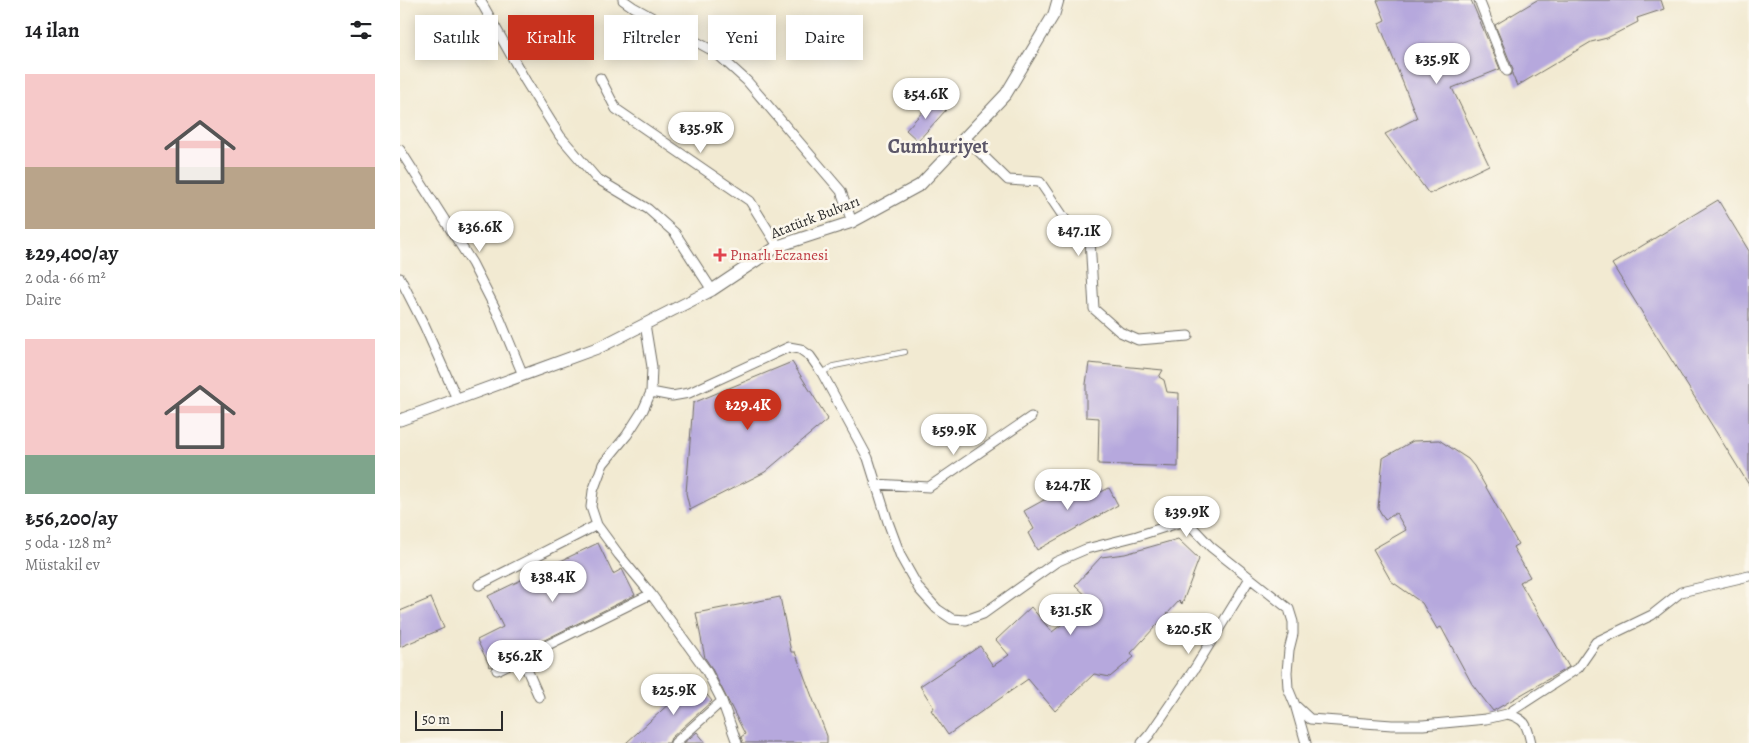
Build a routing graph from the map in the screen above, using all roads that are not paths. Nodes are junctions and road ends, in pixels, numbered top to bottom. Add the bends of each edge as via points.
1 (480, 0) edge
2 (624, 0) edge
3 (1058, 0) edge
4 (1479, 0) edge
5 (1507, 71) dead end
6 (600, 78) dead end
7 (965, 138) junction
8 (400, 150) edge
9 (852, 222) junction
10 (778, 246) junction
11 (400, 278) edge
12 (712, 290) junction
13 (645, 324) junction
14 (1188, 336) dead end
15 (905, 352) dead end
16 (822, 372) junction
17 (523, 375) junction
18 (651, 392) junction
19 (457, 399) junction
20 (1031, 418) dead end
21 (400, 420) edge
22 (875, 484) junction
23 (597, 525) junction
24 (1749, 576) edge
25 (1250, 578) junction
26 (479, 584) dead end
27 (652, 594) junction
28 (522, 658) junction
29 (497, 670) dead end
30 (540, 697) dead end
31 (722, 701) junction
32 (1295, 705) junction
33 (1507, 714) junction
34 (675, 743) edge
35 (737, 743) edge
36 (1142, 743) edge
37 (1306, 743) edge
38 (1531, 743) edge

1 - 12 street via 560,136 596,178 648,209 675,233
2 - 9 street via 716,52 747,80 841,191
3 - 7 street, Atatürk Bulvarı via 1054,14 1006,94
4 - 5 street
6 - 10 street via 616,109 750,201
7 - 9 street, Atatürk Bulvarı via 920,185
7 - 14 street via 1008,180 1040,182 1068,225 1090,239 1094,309 1120,332 1138,340
8 - 17 street via 472,263
9 - 10 street, Atatürk Bulvarı
10 - 12 street, Atatürk Bulvarı
11 - 19 street
12 - 13 street, Atatürk Bulvarı
13 - 17 street, Atatürk Bulvarı via 600,347
13 - 18 street via 652,367
15 - 16 lane via 834,366
16 - 18 street via 800,348 789,347 689,392 672,396
16 - 22 street via 868,458
17 - 19 street, Atatürk Bulvarı
18 - 23 street via 643,410 604,464 593,491 591,507
19 - 21 street, Atatürk Bulvarı
20 - 22 street via 929,487
22 - 25 street via 902,556 919,589 936,608 952,618 966,620 983,614 1056,562 1086,549 1181,522 1194,528 1210,546
23 - 26 street
23 - 27 street
24 - 33 street via 1681,592 1652,615 1596,642 1578,668
25 - 32 street via 1289,609 1294,634 1286,672
25 - 36 street via 1195,668
27 - 28 street
27 - 31 street via 706,670
28 - 29 street
28 - 30 street
31 - 34 street
31 - 35 street
32 - 33 street via 1310,719 1392,725 1477,720
32 - 37 street
33 - 38 street via 1519,717 1525,723

